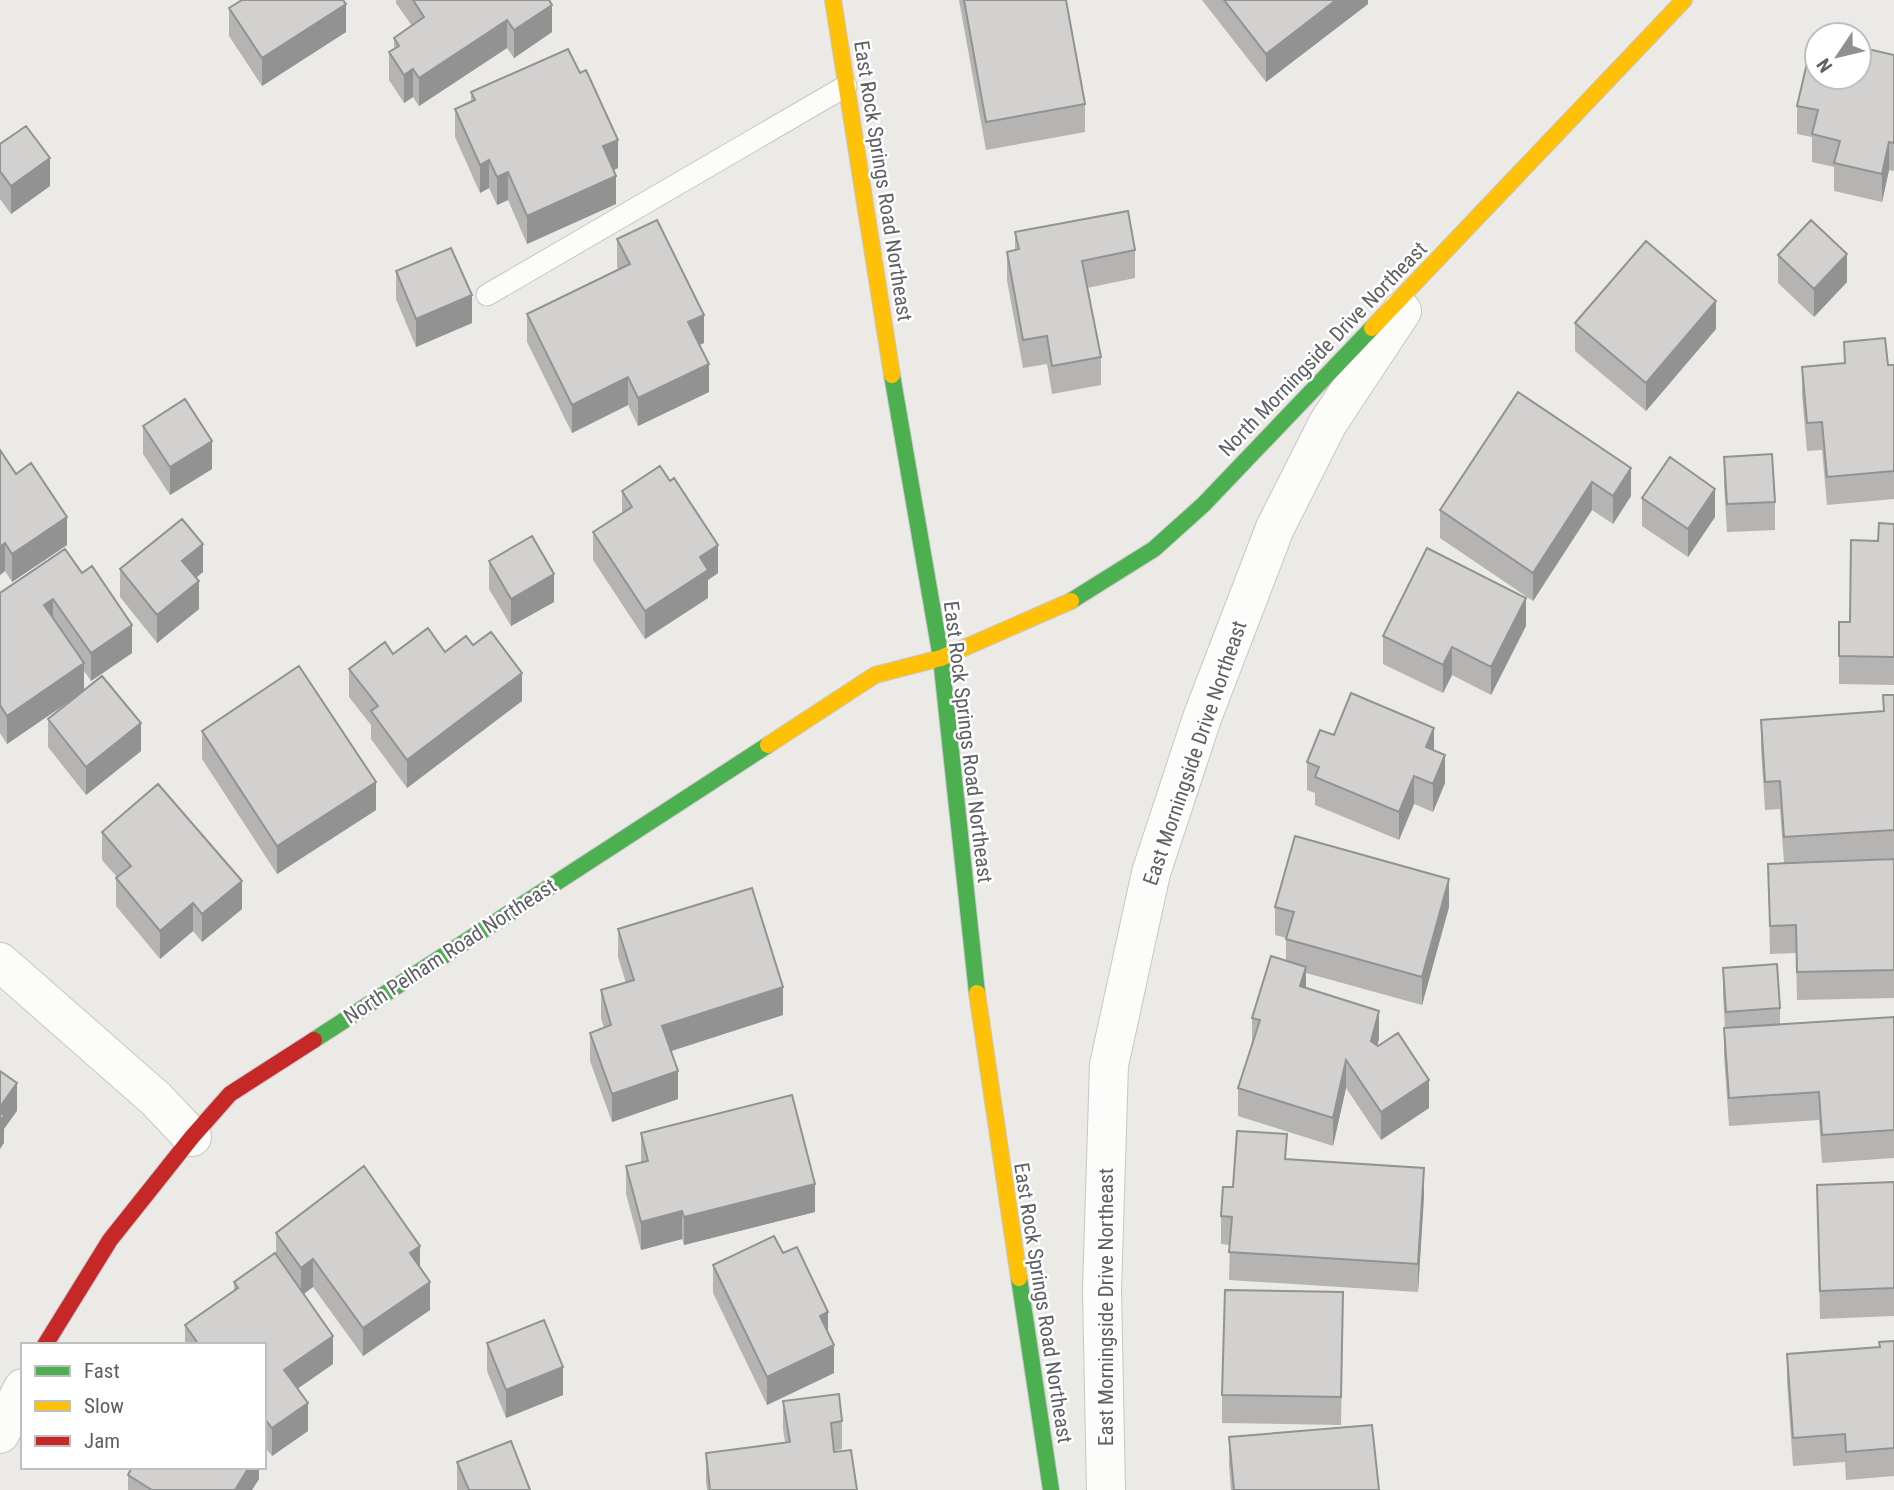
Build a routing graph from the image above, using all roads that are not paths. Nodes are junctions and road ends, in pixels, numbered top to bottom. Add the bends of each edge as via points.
1 (833, 0) edge
2 (1684, 0) edge
3 (846, 86) junction
4 (1429, 269) junction
5 (487, 295) dead end
6 (941, 658) junction
7 (0, 962) edge
8 (191, 1137) junction
9 (46, 1343) edge
10 (21, 1392) edge
11 (0, 1434) edge
12 (1051, 1490) edge
13 (1106, 1490) edge

1 - 3 street, East Rock Springs Road Northeast
2 - 4 street, North Morningside Drive Northeast
3 - 5 lane
3 - 6 street, East Rock Springs Road Northeast
4 - 6 street, North Morningside Drive Northeast via 1204,504 1154,549 1058,609
4 - 13 street, East Morningside Drive Northeast via 1328,423 1275,528 1202,718 1151,873 1109,1065 1101,1290
6 - 8 street, North Pelham Road Northeast via 875,675 230,1094
6 - 12 street, East Rock Springs Road Northeast via 988,1072
7 - 8 street via 156,1099
8 - 9 street, North Pelham Road Northeast via 110,1240
10 - 11 street

